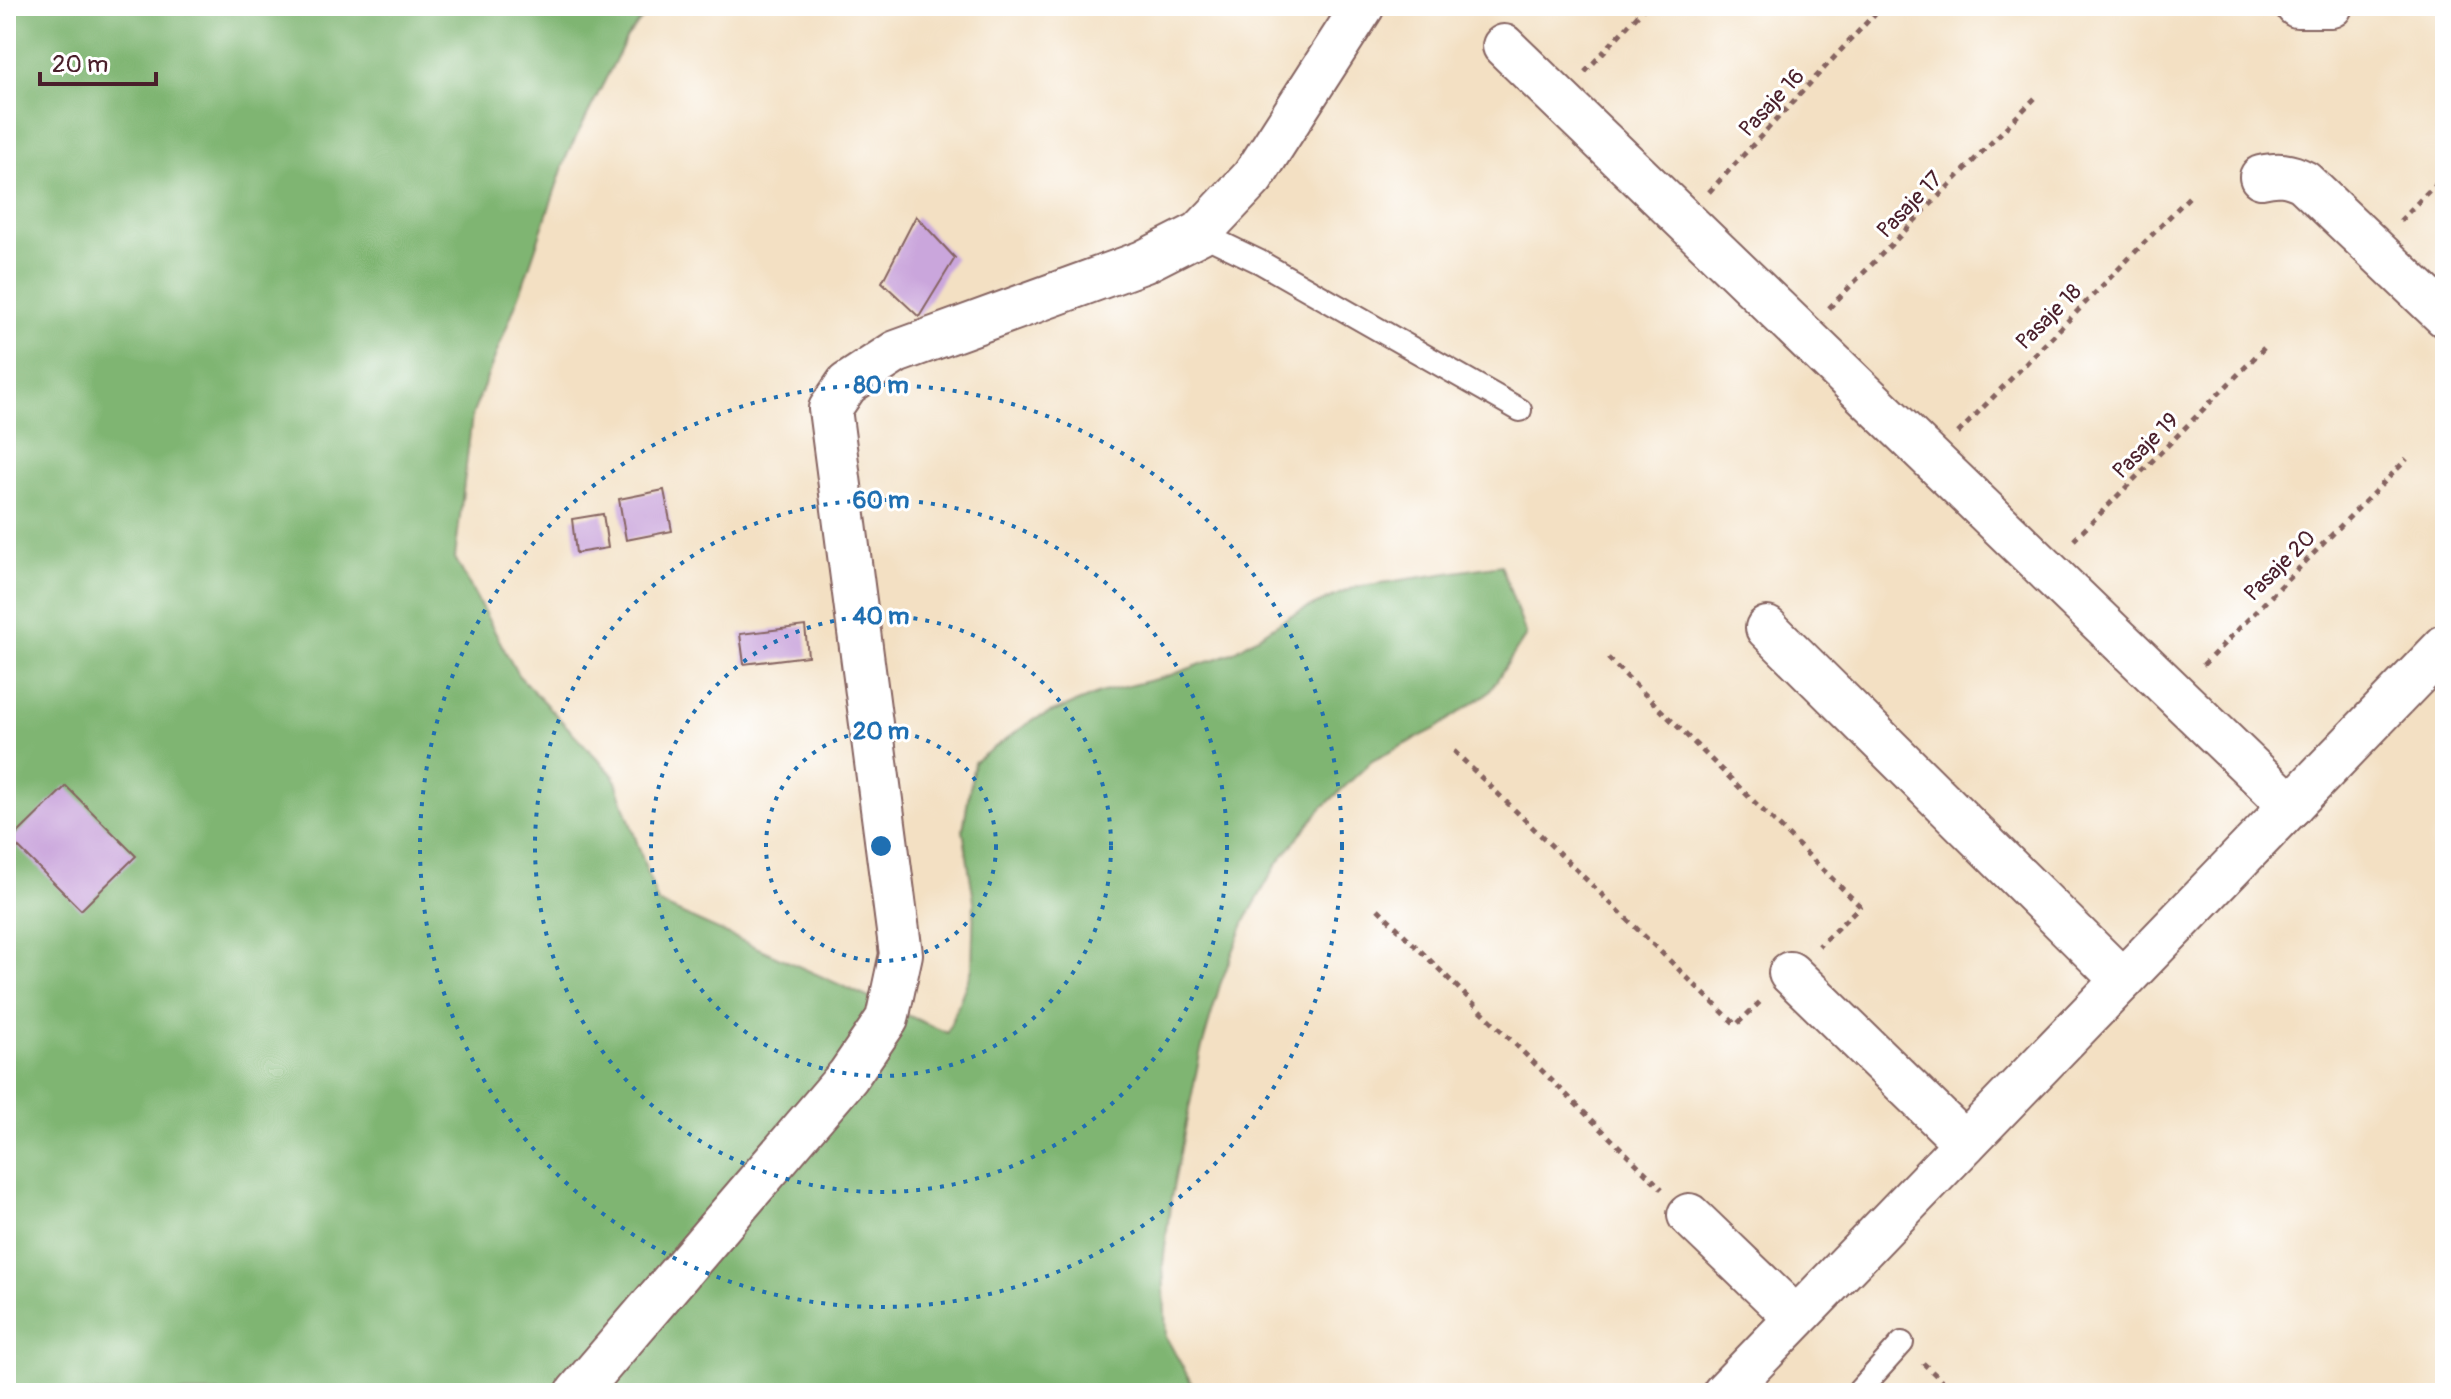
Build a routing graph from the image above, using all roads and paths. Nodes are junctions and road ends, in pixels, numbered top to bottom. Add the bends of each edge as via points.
1 (1363, 6) edge
2 (1646, 6) edge
3 (1882, 6) edge
4 (2297, 6) edge
5 (2331, 6) edge
6 (1504, 46) dead end
7 (2037, 96) dead end
8 (1560, 99) junction
9 (2445, 174) edge
10 (2261, 177) dead end
11 (2189, 197) dead end
12 (1684, 219) junction
13 (1200, 233) junction
14 (2375, 249) junction
15 (2445, 316) edge
16 (1803, 334) junction
17 (2268, 344) dead end
18 (1520, 410) dead end
19 (2407, 459) dead end
20 (1933, 460) junction
21 (2045, 569) junction
22 (1767, 628) dead end
23 (2445, 646) edge
24 (1608, 658) dead end
25 (2175, 694) junction
26 (1454, 751) dead end
27 (2291, 806) junction
28 (1378, 909) dead end
29 (1790, 973) junction
30 (2122, 980) junction
31 (1965, 1143) junction
32 (1689, 1215) joint
33 (1796, 1318) junction
34 (1902, 1343) joint
35 (577, 1393) edge
36 (1724, 1393) edge
37 (1857, 1393) edge
38 (1955, 1393) edge

1 - 13 street via 1253,177
2 - 8 path
3 - 12 path, Pasaje 16
4 - 5 street
6 - 8 street
7 - 16 path, Pasaje 17
8 - 12 street
9 - 14 path
10 - 14 street via 2277,173 2304,182
11 - 20 path, Pasaje 18
12 - 16 street
13 - 18 lane
13 - 35 street via 1143,262 896,352 847,384 830,409 901,954 887,1019 848,1076
14 - 15 street
16 - 20 street
17 - 21 path, Pasaje 19
19 - 25 path, Pasaje 20
20 - 21 street
21 - 25 street
22 - 30 street
23 - 27 street
24 - 29 path via 1860,906
25 - 27 street
26 - 29 path via 1736,1025
27 - 30 street
28 - 32 path
29 - 31 street
30 - 31 street
31 - 33 street
32 - 33 street
33 - 36 street
34 - 37 lane
34 - 38 path

